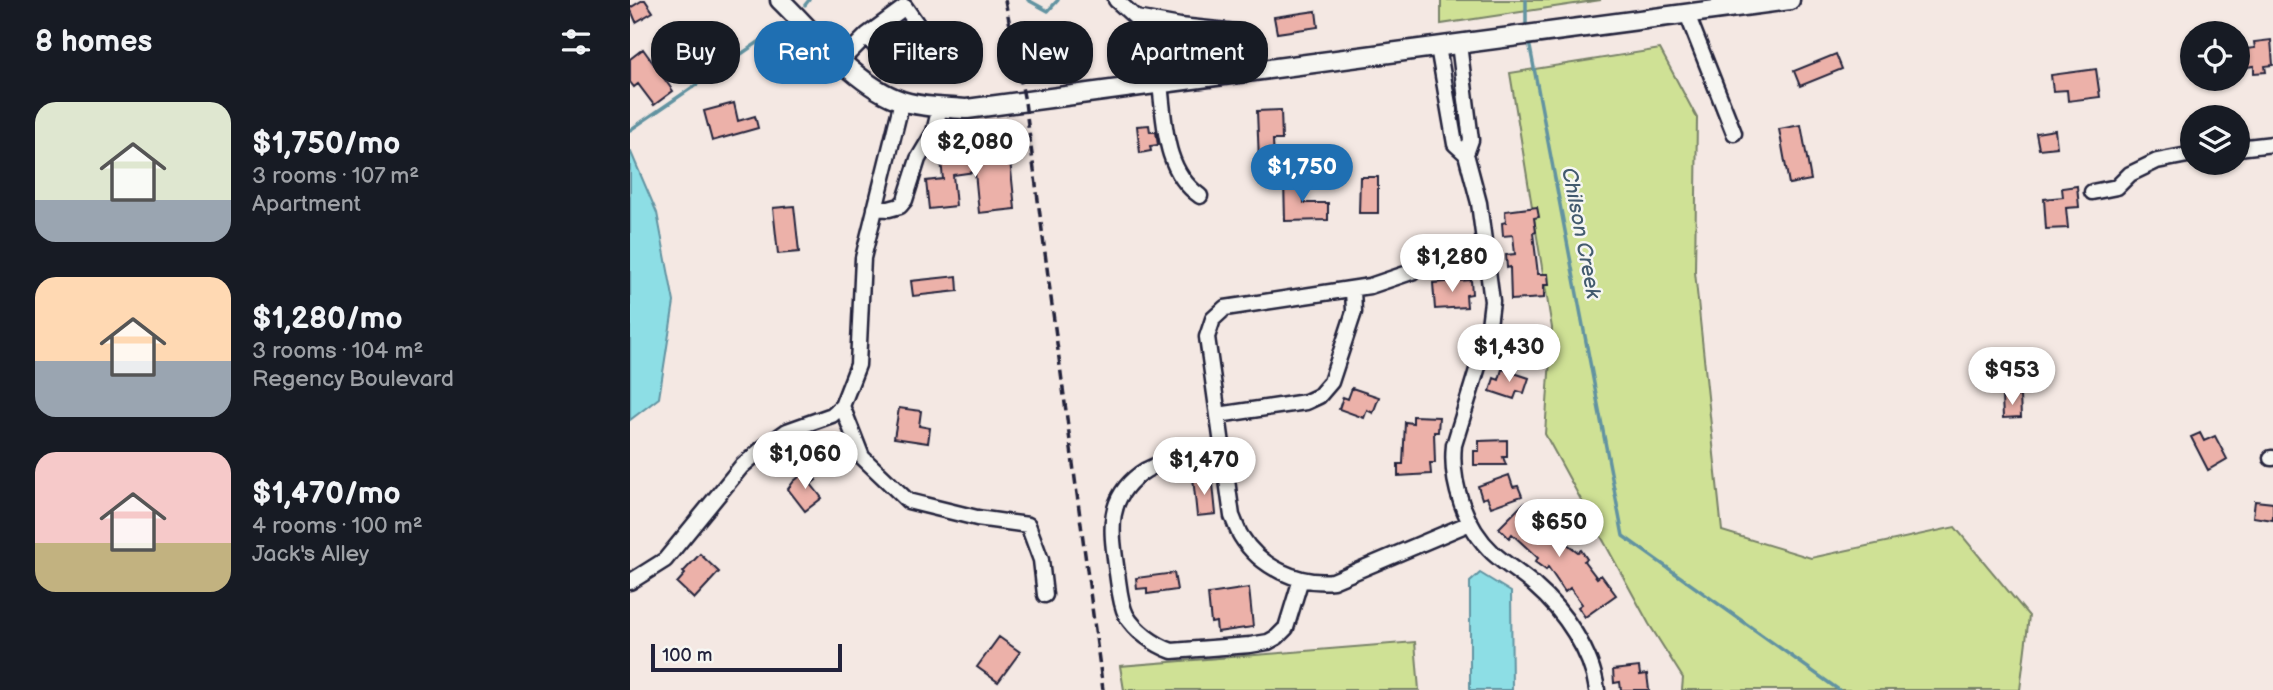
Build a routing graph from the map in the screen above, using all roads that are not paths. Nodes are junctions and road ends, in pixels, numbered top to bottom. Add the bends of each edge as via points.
1 (780, 0) edge
2 (1116, 0) edge
3 (1790, 0) edge
4 (1687, 14) junction
5 (801, 21) edge
6 (1158, 21) edge
7 (867, 35) dead end
8 (1459, 44) junction
9 (1438, 47) junction
10 (854, 48) edge
11 (1268, 70) edge
12 (854, 71) edge
13 (1160, 84) joint
14 (902, 101) junction
15 (940, 107) junction
16 (1734, 133) dead end
17 (2273, 144) edge
18 (2250, 147) edge
19 (1466, 154) junction
20 (2180, 157) edge
21 (2092, 192) dead end
22 (1200, 195) dead end
23 (875, 208) junction
24 (1485, 247) junction
25 (1353, 289) junction
26 (842, 406) junction
27 (1218, 415) junction
28 (1224, 456) junction
29 (1471, 523) junction
30 (1301, 579) junction
31 (630, 582) edge
32 (1045, 595) dead end
33 (1597, 690) edge

1 - 5 main road
2 - 6 street via 1136,18
3 - 4 main road
4 - 8 main road
4 - 16 street
7 - 10 street
8 - 9 main road
8 - 19 street via 1471,140
9 - 11 main road
9 - 19 street via 1455,144
12 - 14 main road
13 - 15 main road via 967,109
13 - 22 street via 1172,162
14 - 15 main road
14 - 23 street
15 - 23 street via 905,200 889,209
17 - 18 street
19 - 24 street
20 - 21 street via 2157,161 2116,187
23 - 26 street via 863,258 858,365
24 - 25 street
24 - 29 street via 1491,315 1452,460
25 - 27 street via 1354,312 1326,390 1306,402
25 - 27 street via 1225,308 1219,313 1207,337
26 - 31 street via 762,448 665,559
26 - 32 street via 862,457 908,501 1028,525 1041,560
27 - 28 street
28 - 30 street via 1232,516 1240,536 1271,566
28 - 30 street via 1163,463 1142,473 1119,496 1112,535 1124,612 1140,632 1172,651 1268,642 1286,628
29 - 30 street via 1332,581
29 - 33 street via 1493,553 1535,585 1566,620 1592,668

